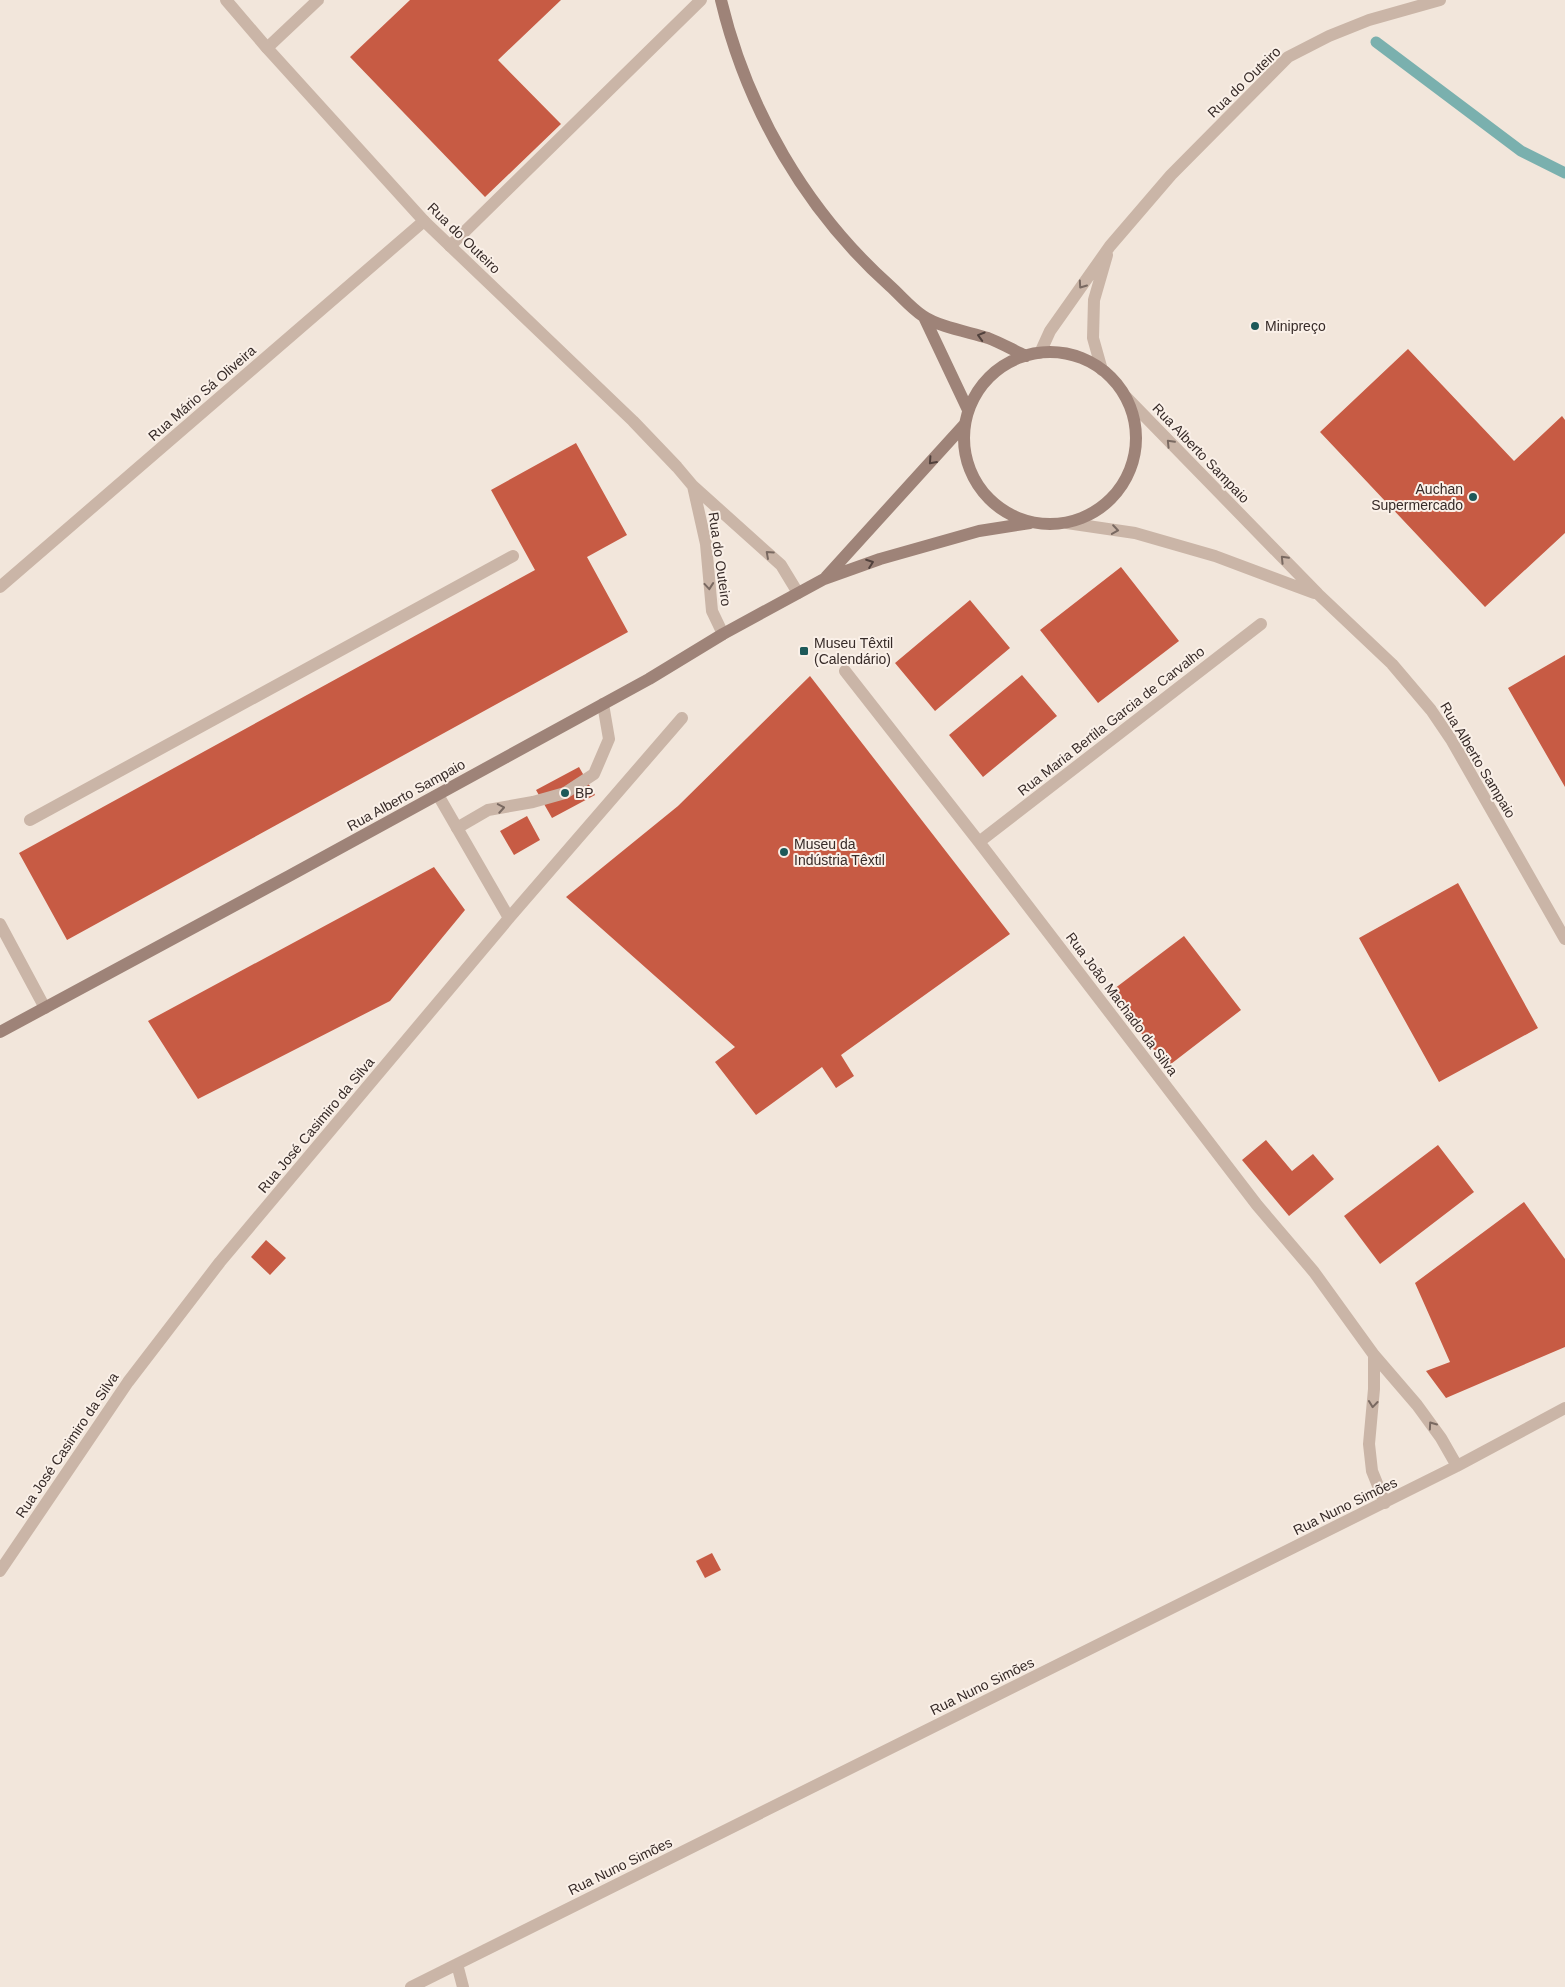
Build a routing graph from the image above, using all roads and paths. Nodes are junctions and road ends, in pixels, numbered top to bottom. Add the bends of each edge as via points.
1 (226, 0) edge
2 (318, 0) edge
3 (701, 0) edge
4 (721, 0) edge
5 (1440, 0) edge
6 (267, 48) junction
7 (424, 221) junction
8 (450, 246) junction
9 (1110, 246) junction
10 (924, 317) junction
11 (1040, 353) junction
12 (1026, 356) junction
13 (1102, 370) junction
14 (1126, 397) junction
15 (968, 410) junction
16 (964, 425) junction
17 (693, 486) junction
18 (1030, 523) junction
19 (1067, 523) junction
20 (513, 556) dead end
21 (824, 579) junction
22 (0, 587) edge
23 (798, 593) junction
24 (1318, 594) junction
25 (1262, 624) dead end
26 (722, 634) junction
27 (845, 671) dead end
28 (603, 704) junction
29 (682, 718) dead end
30 (438, 795) junction
31 (30, 820) dead end
32 (457, 828) junction
33 (979, 842) junction
34 (509, 918) junction
35 (0, 924) edge
36 (1565, 939) edge
37 (45, 1008) junction
38 (0, 1032) edge
39 (1374, 1355) junction
40 (1565, 1408) edge
41 (1457, 1466) junction
42 (1385, 1503) junction
43 (0, 1571) edge
44 (456, 1964) junction
45 (411, 1987) edge
46 (463, 1987) edge

1 - 6 street, Rua do Outeiro
2 - 6 street
3 - 8 street
4 - 10 main road via 755,101 789,165 868,267
5 - 9 street, Rua do Outeiro via 1369,20 1288,57 1171,175
6 - 7 street, Rua do Outeiro
7 - 8 street, Rua do Outeiro
7 - 22 street, Rua Mário Sá Oliveira
8 - 17 street, Rua do Outeiro via 620,408
9 -> 11 street, Rua do Outeiro via 1050,331
9 - 13 street, Rua do Outeiro via 1094,300 1093,338
12 -> 10 main road via 989,339
10 - 15 main road
11 - 12 main road, Rua Alberto Sampaio
11 - 13 main road, Rua Alberto Sampaio via 1062,353 1083,358
12 - 15 main road, Rua Alberto Sampaio via 1007,363 990,376
13 - 14 main road, Rua Alberto Sampaio
14 - 19 main road, Rua Alberto Sampaio via 1135,422 1136,449 1128,475 1114,497 1093,514
24 -> 14 street, Rua Alberto Sampaio
15 - 16 main road, Rua Alberto Sampaio
16 - 18 main road, Rua Alberto Sampaio via 964,450 971,475 986,497 1006,513
16 -> 21 main road, Rua Alberto Sampaio
23 -> 17 street, Rua do Outeiro via 781,565
17 -> 26 street, Rua do Outeiro via 706,544 712,610
18 - 19 main road, Rua Alberto Sampaio
21 -> 18 main road, Rua Alberto Sampaio via 880,559 979,531
19 -> 24 street, Rua Alberto Sampaio via 1135,533 1215,556
20 - 31 street
21 - 23 main road, Rua Alberto Sampaio
23 - 26 main road, Rua Alberto Sampaio
24 - 36 street, Rua Alberto Sampaio via 1392,664 1431,710
25 - 33 street, Rua Maria Bertila Garcia de Carvalho
26 - 28 main road, Rua Alberto Sampaio
27 - 33 street, Rua João Machado da Silva
28 - 30 main road, Rua Alberto Sampaio
32 -> 28 street via 488,810 565,793 594,774 609,739
29 - 34 street, Rua José Casimiro da Silva
30 - 32 street
30 - 37 main road, Rua Alberto Sampaio
32 - 34 street
33 - 39 street, Rua João Machado da Silva via 1257,1205 1314,1272
34 - 43 street, Rua José Casimiro da Silva via 214,1270 128,1382
35 - 37 street
37 - 38 main road, Rua Alberto Sampaio
41 -> 39 street, Rua João Machado da Silva via 1417,1404
39 -> 42 street via 1369,1444 1372,1471
40 - 41 street, Rua Nuno Simões
41 - 42 street, Rua Nuno Simões
42 - 44 street, Rua Nuno Simões
44 - 45 street, Rua Nuno Simões
44 - 46 street

